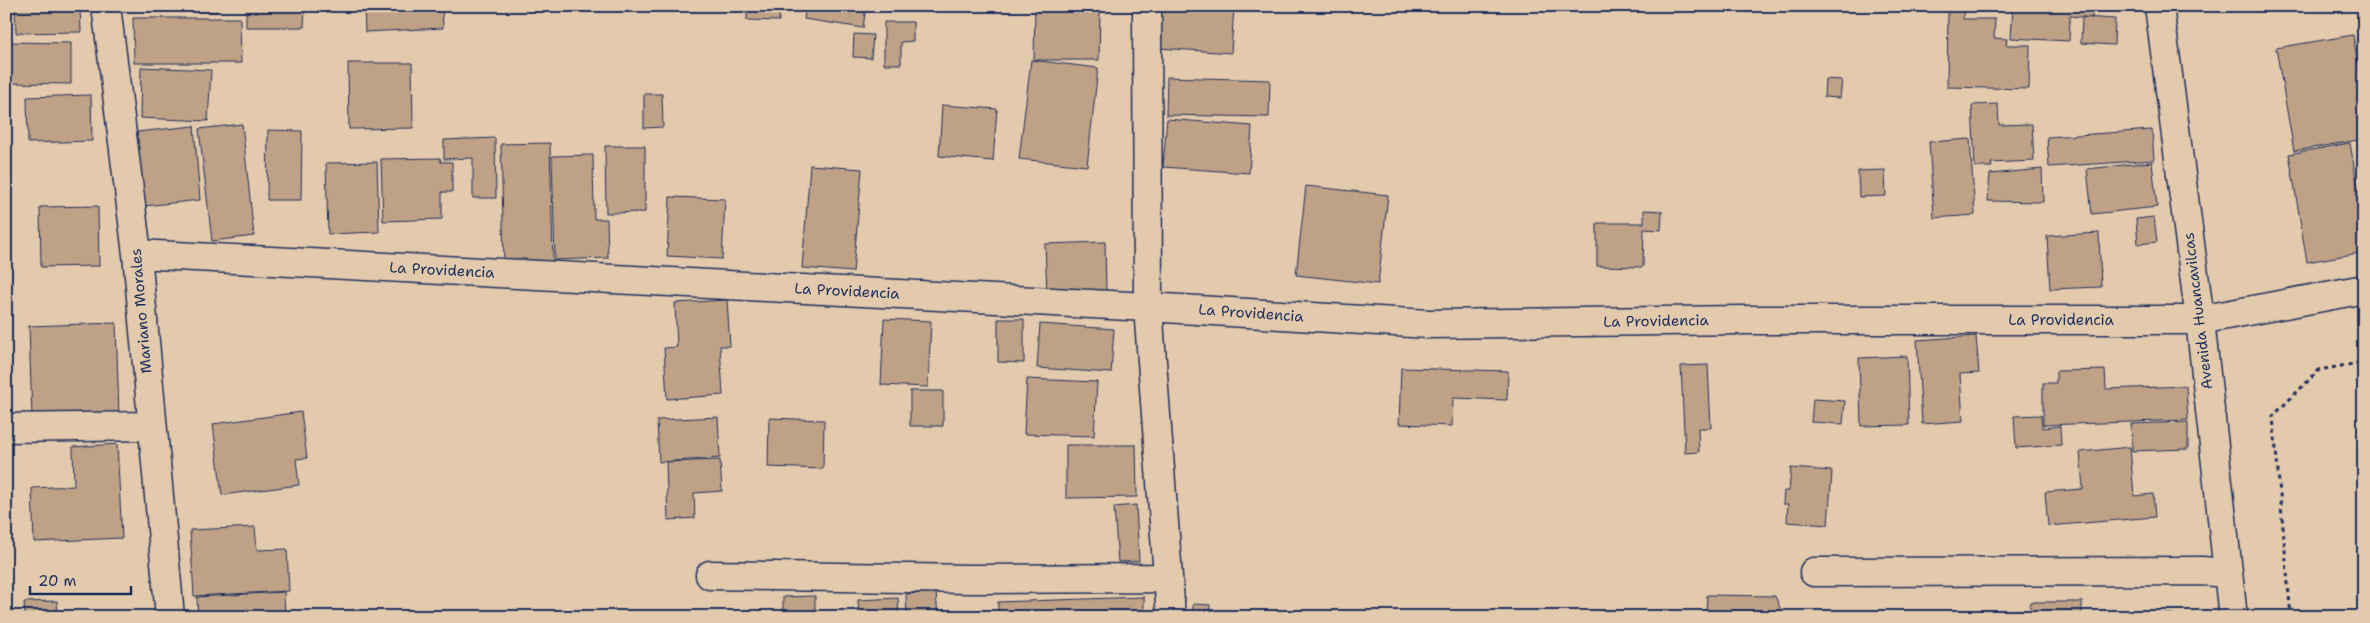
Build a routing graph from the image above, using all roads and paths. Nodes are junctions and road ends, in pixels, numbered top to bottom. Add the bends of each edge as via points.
1 (106, 6) edge
2 (1147, 6) edge
3 (2159, 6) edge
4 (137, 254) junction
5 (2364, 289) edge
6 (1148, 307) junction
7 (2200, 320) junction
8 (2364, 362) edge
9 (151, 426) junction
10 (6, 428) edge
11 (1814, 572) dead end
12 (2228, 573) junction
13 (710, 575) dead end
14 (1168, 578) junction
15 (170, 617) edge
16 (1170, 617) edge
17 (2233, 617) edge
18 (2291, 617) edge

1 - 4 street, Mariano Morales
2 - 6 street
3 - 7 street, Avenida Huancavilcas
4 - 6 street, La Providencia
4 - 9 street, Mariano Morales
5 - 7 street, La Providencia
6 - 7 street, La Providencia via 1428,324
6 - 14 street
7 - 12 street, Avenida Huancavilcas
8 - 18 path via 2319,370 2273,416
9 - 10 street
9 - 15 street, Mariano Morales
11 - 12 street
12 - 17 street, Avenida Huancavilcas
13 - 14 street
14 - 16 street

